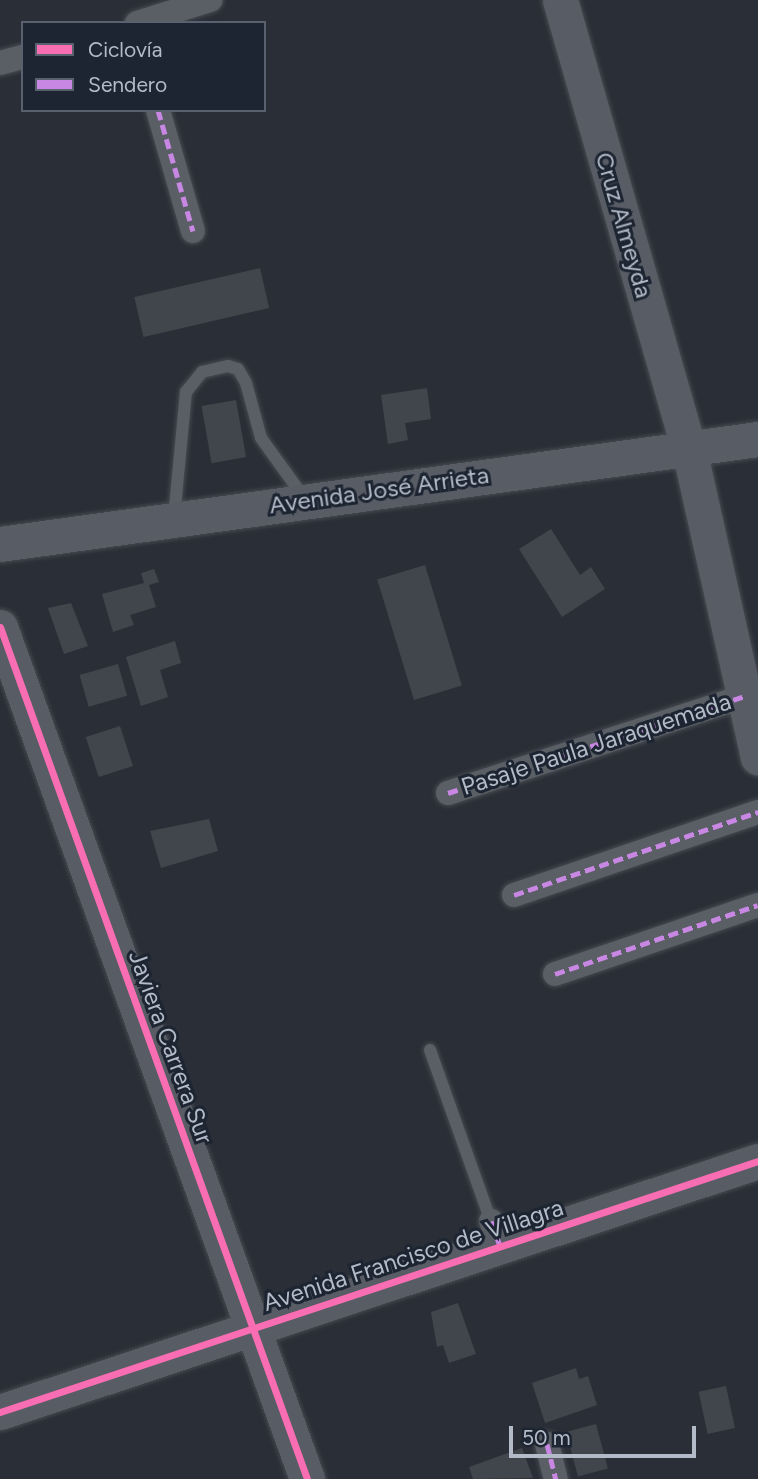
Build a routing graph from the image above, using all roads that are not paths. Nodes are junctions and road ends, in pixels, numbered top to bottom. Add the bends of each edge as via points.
1 (210, 0) edge
2 (560, 0) edge
3 (143, 21) edge
4 (21, 58) edge
5 (0, 63) edge
6 (159, 112) edge
7 (193, 231) dead end
8 (758, 439) edge
9 (689, 449) junction
10 (306, 499) junction
11 (174, 519) junction
12 (0, 544) edge
13 (0, 627) edge
14 (745, 696) junction
15 (758, 757) edge
16 (448, 793) dead end
17 (758, 812) edge
18 (514, 895) dead end
19 (758, 905) edge
20 (555, 974) dead end
21 (430, 1050) dead end
22 (758, 1161) edge
23 (496, 1234) junction
24 (252, 1328) junction
25 (0, 1412) edge
26 (547, 1444) dead end
27 (307, 1479) edge
28 (556, 1479) edge

1 - 3 street
2 - 9 street, Cruz Almeyda
4 - 5 street
6 - 7 street
8 - 9 street, Avenida José Arrieta
9 - 10 street, Avenida José Arrieta
9 - 14 street, Cruz Almeyda
10 - 11 street, Avenida José Arrieta
10 - 11 lane via 261,438 246,383 238,369 228,366 202,372 186,392
11 - 12 street, Avenida José Arrieta
13 - 24 street, Javiera Carrera Sur
14 - 15 street, Cruz Almeyda
14 - 16 street, Pasaje Paula Jaraquemada
17 - 18 street
19 - 20 street
21 - 23 lane
22 - 23 street, Avenida Francisco de Villagra
23 - 24 street, Avenida Francisco de Villagra
24 - 25 street, Avenida Francisco de Villagra
24 - 27 street, Javiera Carrera Sur
26 - 28 street

